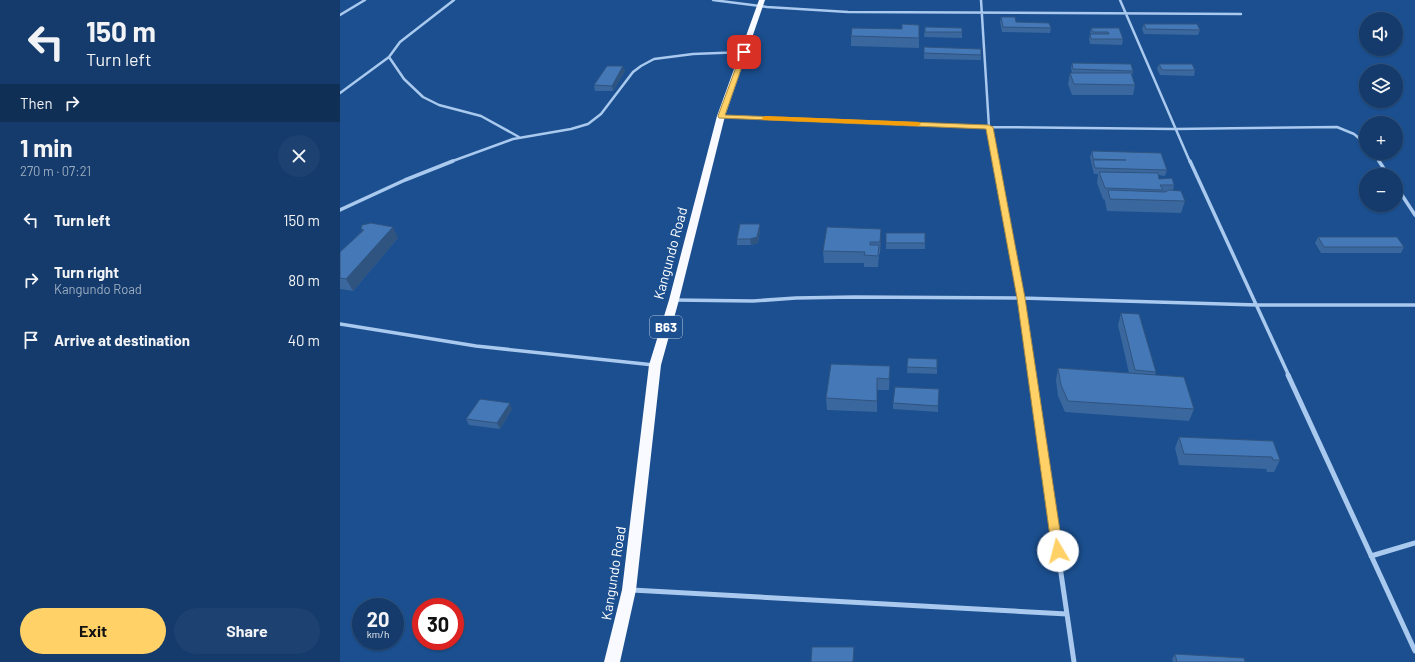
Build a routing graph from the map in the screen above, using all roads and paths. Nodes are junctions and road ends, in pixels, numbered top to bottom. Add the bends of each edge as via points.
1 (365, 0) edge
2 (454, 0) edge
3 (713, 0) edge
4 (981, 0) edge
5 (1120, 0) edge
6 (760, 4) edge
7 (983, 14) junction
8 (1241, 14) dead end
9 (340, 15) edge
10 (1126, 15) junction
11 (744, 52) junction
12 (389, 57) junction
13 (340, 92) edge
14 (721, 116) junction
15 (989, 127) junction
16 (1175, 129) junction
17 (519, 137) junction
18 (1359, 138) edge
19 (1403, 197) edge
20 (340, 210) edge
21 (1415, 215) edge
22 (1021, 298) junction
23 (674, 300) junction
24 (1257, 305) junction
25 (1415, 305) edge
26 (340, 324) edge
27 (655, 365) junction
28 (1415, 543) edge
29 (1372, 556) junction
30 (628, 590) junction
31 (1067, 614) junction
32 (1415, 650) edge
33 (612, 662) edge
34 (1074, 662) edge

1 - 9 street
2 - 12 street via 400,42
3 - 6 street
4 - 7 street
5 - 10 street
6 - 7 street via 842,12
6 - 11 highway, Kangundo Road / B63
7 - 10 street
7 - 15 street
8 - 10 street
10 - 16 street
11 - 14 highway, Kangundo Road / B63
11 - 17 street via 656,58 645,62 634,70 597,119 578,127
12 - 13 street
12 - 17 street via 398,73 422,97 438,105 482,116
14 - 15 street
14 - 23 highway, Kangundo Road / B63
15 - 16 street
15 - 22 street
16 - 18 street via 1337,127
16 - 24 street
17 - 20 street via 422,172
19 - 21 street
22 - 23 street
22 - 24 street
22 - 31 street
23 - 27 highway, Kangundo Road / B63
24 - 25 street
24 - 29 street
26 - 27 street via 476,346
27 - 30 highway, Kangundo Road / B63
28 - 29 street
29 - 32 street
30 - 31 street
30 - 33 highway, Kangundo Road / B63
31 - 34 street

